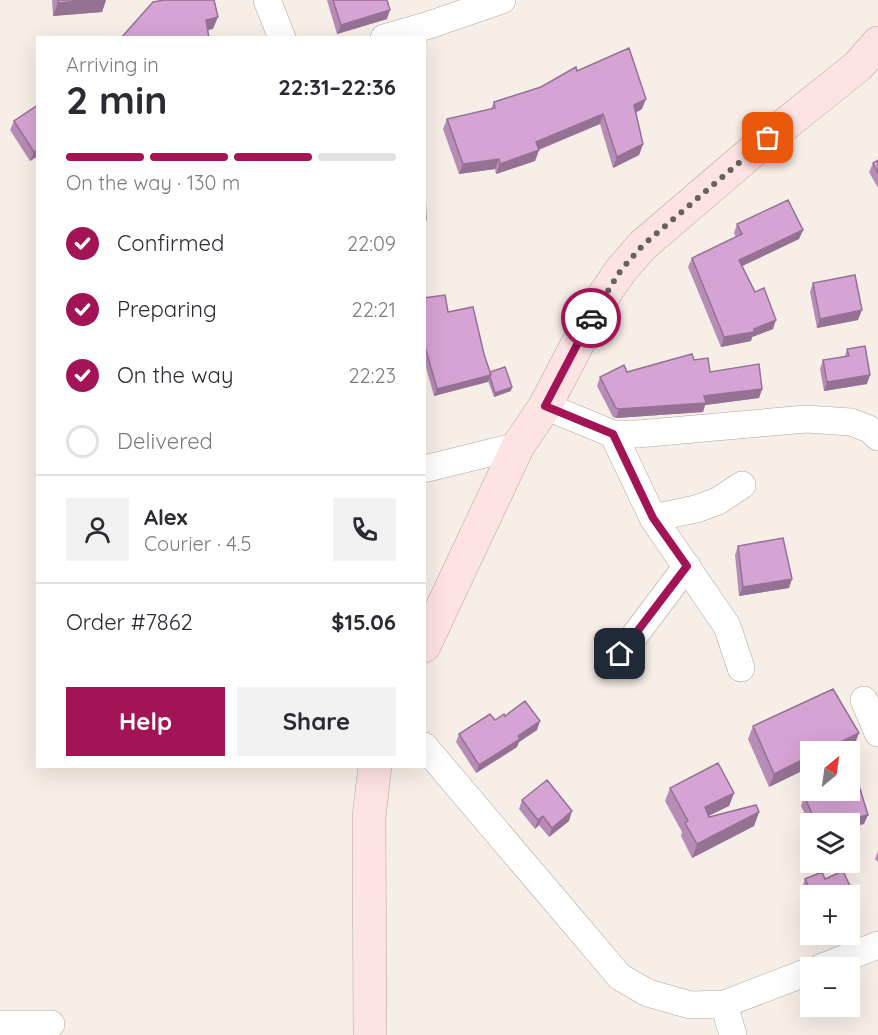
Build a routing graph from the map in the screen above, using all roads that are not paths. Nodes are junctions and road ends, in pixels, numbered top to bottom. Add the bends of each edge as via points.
1 (267, 0) edge
2 (502, 0) edge
3 (281, 36) edge
4 (390, 36) edge
5 (878, 43) edge
6 (545, 406) junction
7 (613, 434) junction
8 (878, 437) edge
9 (518, 446) junction
10 (426, 469) edge
11 (742, 485) dead end
12 (653, 518) junction
13 (687, 566) junction
14 (426, 642) edge
15 (620, 654) dead end
16 (741, 668) dead end
17 (864, 700) dead end
18 (878, 733) edge
19 (426, 748) edge
20 (375, 768) edge
21 (878, 945) edge
22 (848, 957) edge
23 (800, 975) edge
24 (724, 1004) junction
25 (0, 1024) edge
26 (51, 1024) dead end
27 (370, 1035) edge
28 (733, 1035) edge

1 - 3 street
2 - 4 street
5 - 6 street via 858,66 643,245 600,302
6 - 7 street
6 - 9 street
7 - 8 street via 806,419 851,422
7 - 12 street
9 - 10 street
9 - 14 street
11 - 12 street via 718,501
12 - 13 street
13 - 15 street
13 - 16 street via 727,626
17 - 18 street
19 - 24 street via 620,977 648,993 690,1005
20 - 27 street via 369,817
21 - 22 street
23 - 24 street
24 - 28 street
25 - 26 street

